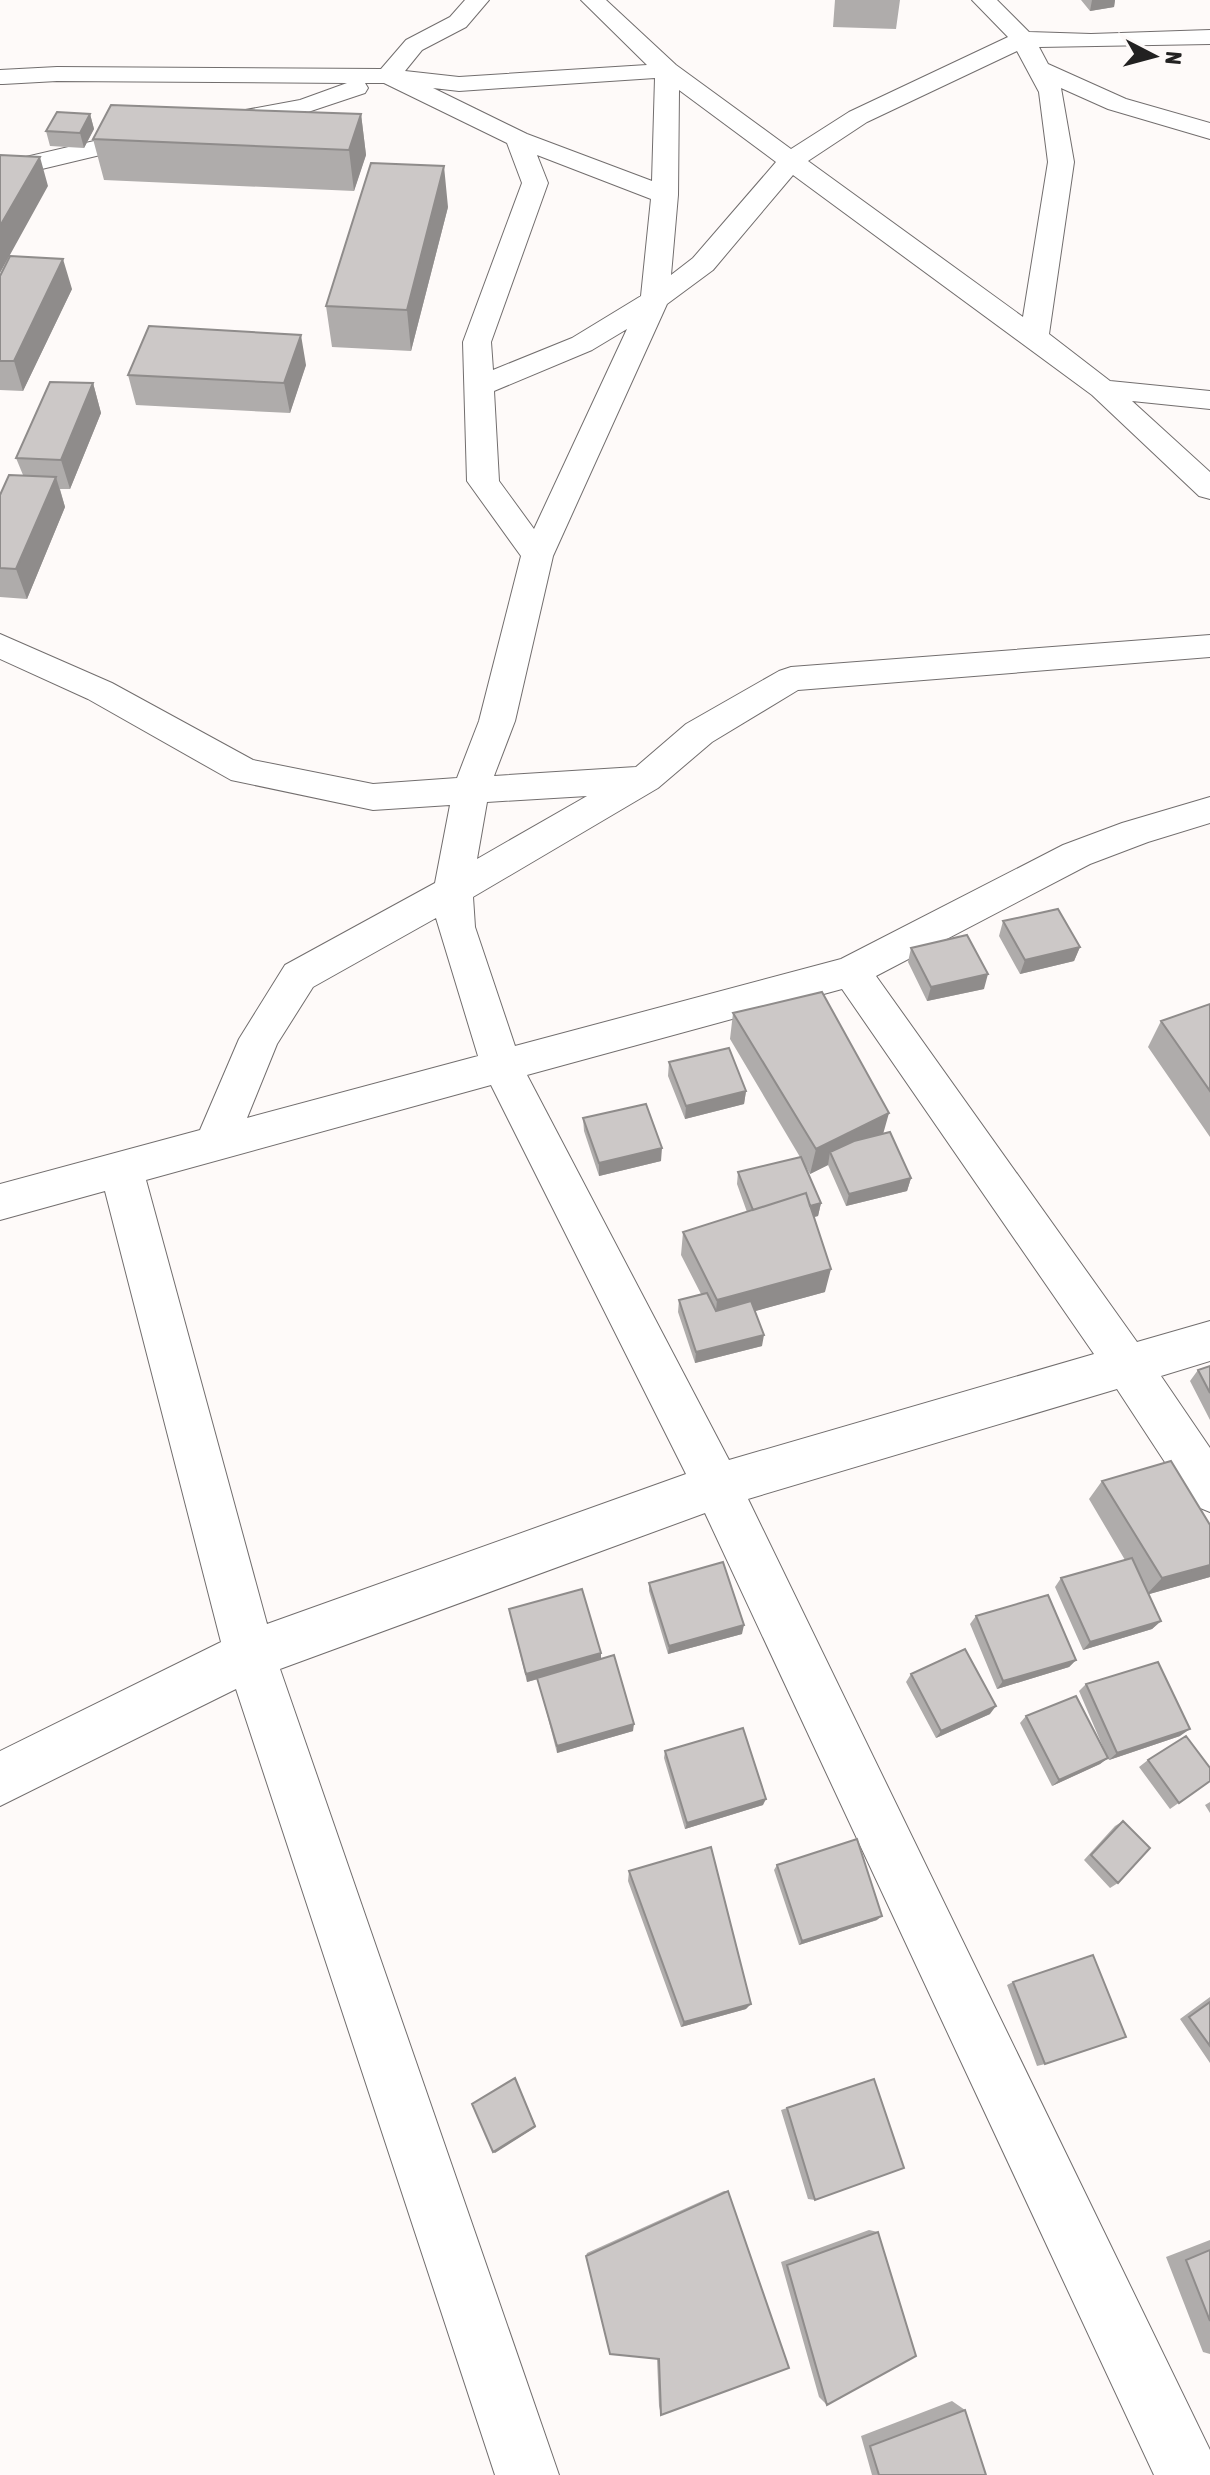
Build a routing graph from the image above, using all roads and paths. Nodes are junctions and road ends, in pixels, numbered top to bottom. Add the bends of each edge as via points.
1 (477, 0) edge
2 (593, 0) edge
3 (984, 0) edge
4 (1210, 37) edge
5 (1023, 39) junction
6 (1039, 69) junction
7 (667, 70) junction
8 (388, 76) junction
9 (3, 77) dead end
10 (1210, 131) edge
11 (518, 139) junction
12 (792, 160) junction
13 (0, 171) edge
14 (665, 195) junction
15 (655, 300) junction
16 (478, 387) junction
17 (1102, 389) junction
18 (1210, 400) edge
19 (1203, 472) edge
20 (537, 556) junction
21 (0, 645) edge
22 (1210, 646) edge
23 (645, 779) junction
24 (471, 790) junction
25 (1198, 814) edge
26 (1210, 848) edge
27 (453, 891) junction
28 (851, 971) junction
29 (501, 1064) junction
30 (215, 1144) junction
31 (121, 1169) junction
32 (0, 1202) edge
33 (1210, 1341) edge
34 (1128, 1366) junction
35 (717, 1486) junction
36 (1210, 1489) edge
37 (250, 1655) junction
38 (0, 1779) edge
39 (527, 2475) edge
40 (1188, 2475) edge

1 - 8 street via 458,22 414,45
2 - 7 street
3 - 5 street
4 - 5 street
5 - 6 street
5 - 12 street via 858,117
6 - 10 street via 1117,104
6 - 17 street via 1051,92 1061,162 1034,337
7 - 8 street via 459,84
7 - 12 street
7 - 14 street
8 - 9 street
8 - 11 street
8 - 13 street via 305,106
11 - 14 street
11 - 16 street via 535,183 477,342
12 - 15 street via 703,264
12 - 17 street
14 - 15 street
15 - 16 street via 582,344
15 - 20 street
16 - 20 street via 483,481
17 - 18 street
17 - 19 street
20 - 24 street via 497,721
21 - 24 street via 100,691 244,771 373,797
22 - 23 street via 791,679 699,733
23 - 24 street
23 - 27 street
24 - 27 street
25 - 26 street
25 - 28 street via 1108,842
27 - 29 street via 456,927
27 - 30 street via 299,976 259,1039
28 - 29 street
28 - 34 street
29 - 30 street
29 - 35 street
30 - 31 street
31 - 32 street
31 - 37 street
33 - 34 street
34 - 35 street
34 - 36 street
35 - 37 street
35 - 40 street
37 - 38 street
37 - 39 street

